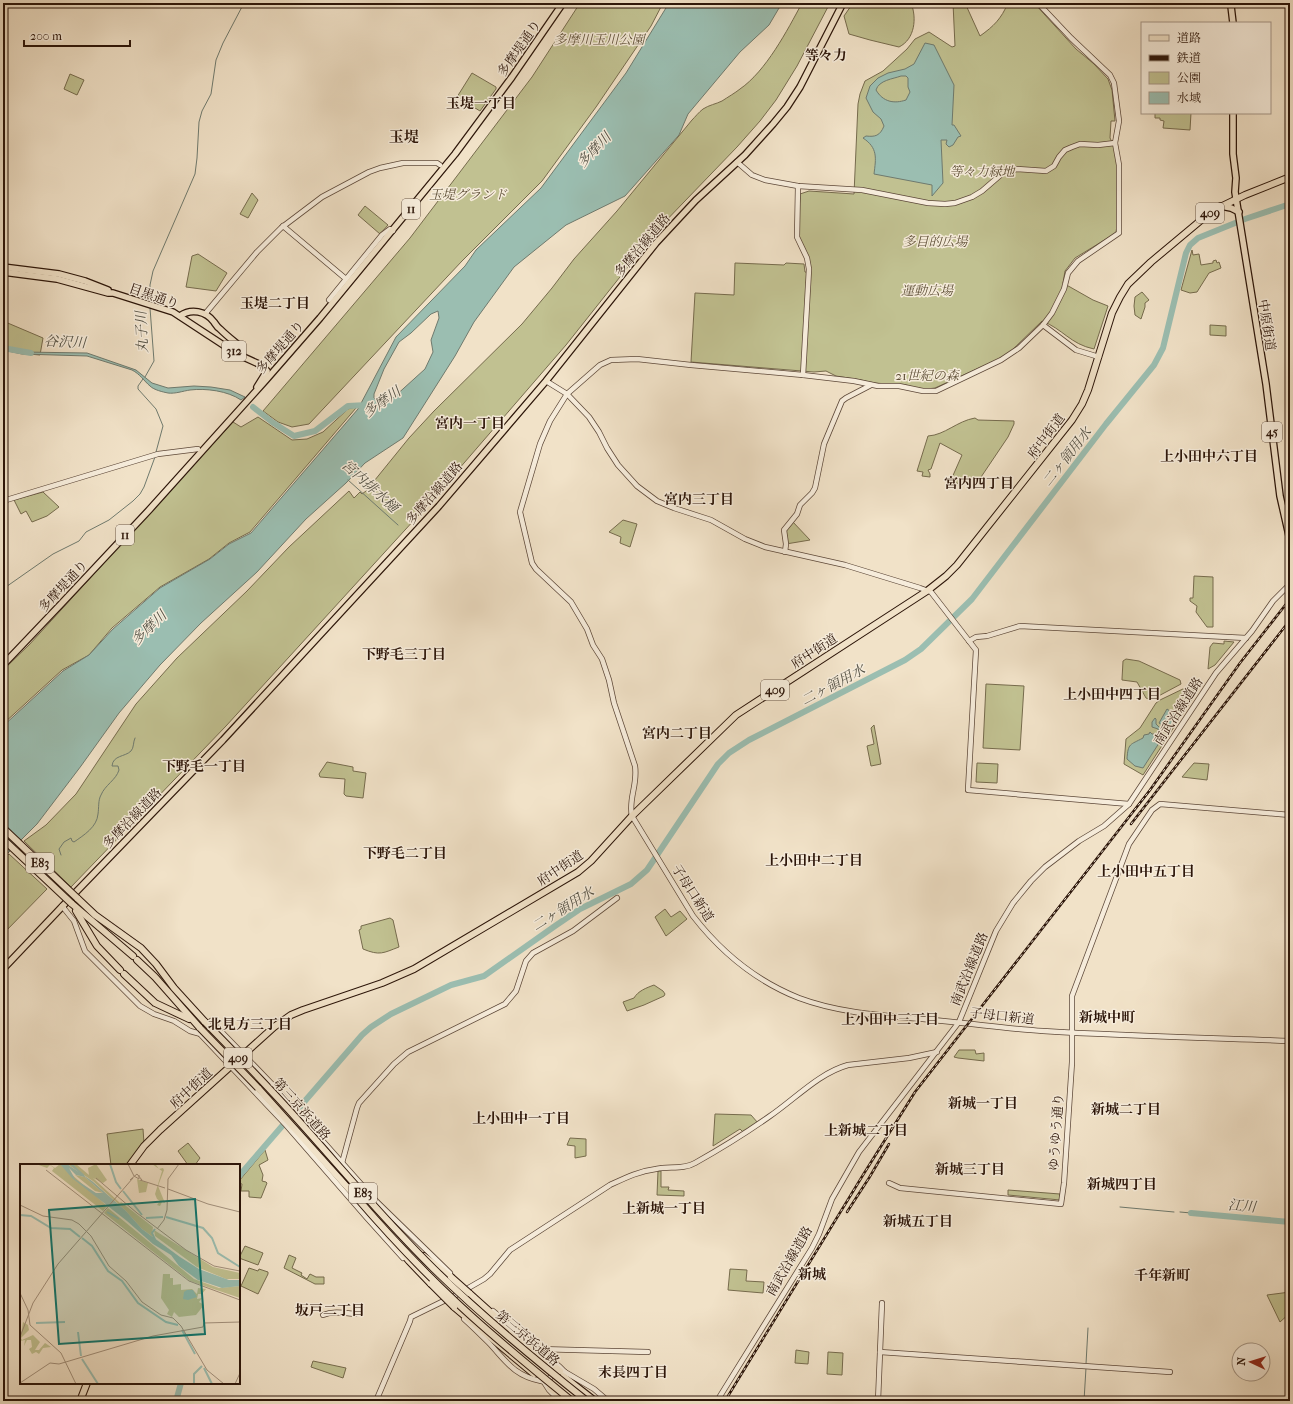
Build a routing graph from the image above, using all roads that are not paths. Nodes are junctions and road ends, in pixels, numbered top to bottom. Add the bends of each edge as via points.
1 (563, 3) edge
2 (843, 3) edge
3 (1038, 3) edge
4 (1222, 3) edge
5 (1290, 3) edge
6 (1230, 5) junction
7 (1232, 22) edge
8 (1233, 114) edge
9 (1115, 143) junction
10 (737, 162) junction
11 (440, 165) dead end
12 (1290, 177) edge
13 (798, 186) junction
14 (1236, 199) junction
15 (1221, 206) junction
16 (1240, 218) junction
17 (283, 226) junction
18 (393, 231) junction
19 (3, 267) edge
20 (3, 272) edge
21 (346, 280) junction
22 (113, 293) junction
23 (329, 300) dead end
24 (205, 314) junction
25 (180, 316) junction
26 (1043, 325) junction
27 (242, 356) junction
28 (1099, 357) junction
29 (804, 375) junction
30 (546, 381) junction
31 (871, 385) junction
32 (255, 392) junction
33 (567, 394) junction
34 (198, 449) dead end
35 (3, 501) edge
36 (1290, 540) edge
37 (785, 552) junction
38 (1290, 584) edge
39 (927, 591) junction
40 (1246, 638) junction
41 (969, 641) junction
42 (3, 665) edge
43 (1129, 804) junction
44 (1290, 815) edge
45 (632, 816) junction
46 (3, 828) edge
47 (3, 839) edge
48 (617, 898) dead end
49 (72, 904) junction
50 (62, 906) junction
51 (3, 969) edge
52 (208, 1021) junction
53 (194, 1022) junction
54 (959, 1022) junction
55 (200, 1032) junction
56 (1072, 1032) junction
57 (1290, 1041) edge
58 (937, 1052) junction
59 (243, 1054) junction
60 (234, 1062) junction
61 (342, 1163) junction
62 (131, 1164) edge
63 (889, 1183) dead end
64 (375, 1219) junction
65 (413, 1248) junction
66 (468, 1289) junction
67 (456, 1295) junction
68 (445, 1301) junction
69 (882, 1303) dead end
70 (355, 1314) dead end
71 (322, 1315) dead end
72 (538, 1349) junction
73 (648, 1352) dead end
74 (880, 1352) junction
75 (549, 1363) junction
76 (536, 1372) junction
77 (1170, 1372) dead end
78 (562, 1373) junction
79 (548, 1378) junction
80 (87, 1384) edge
81 (552, 1391) junction
82 (80, 1401) edge
83 (376, 1401) edge
84 (560, 1401) edge
85 (566, 1401) edge
86 (572, 1401) edge
87 (576, 1401) edge
88 (584, 1401) edge
89 (587, 1401) edge
90 (595, 1401) edge
91 (608, 1401) edge
92 (717, 1401) edge
93 (878, 1401) edge

1 - 18 main road, 多摩堤通り / 11 via 479,123
2 - 10 main road, 多摩沿線道路 via 794,96 768,130
3 - 9 street via 1066,34 1110,74 1119,121
4 - 6 main road
5 - 6 street
6 - 7 main road
8 - 14 main road, 中原街道 / 45
9 - 13 street via 1080,144 1072,147 1065,150 1054,166 1046,171 1016,169 1004,172 977,195 955,203 928,203 862,190
9 - 26 street via 1120,177 1119,233 1074,265 1068,273 1056,307
10 - 13 street via 759,179
10 - 30 main road, 多摩沿線道路 via 656,242
11 - 17 street via 403,163 374,170 322,197
12 - 14 highway, 府中街道 / 409
13 - 29 street via 797,237 809,269
14 - 15 highway, 府中街道 / 409
14 - 16 main road, 中原街道 / 45
15 - 16 main road via 1231,208
15 - 28 highway, 府中街道 / 409 via 1128,284 1112,313
16 - 36 main road, 中原街道 / 45 via 1270,410 1280,496
17 - 21 street
17 - 24 street via 257,252
18 - 21 street via 390,228 382,235
18 - 32 main road, 多摩堤通り / 11
19 - 22 main road, 目黒通り / 312 via 71,277
20 - 22 main road, 目黒通り / 312 via 57,280
21 - 23 street
22 - 25 main road, 目黒通り / 312
24 - 25 main road via 193,311
24 - 27 main road, 312 via 242,348
25 - 27 main road, 目黒通り / 312
26 - 28 street via 1076,350
26 - 31 street via 1012,354 936,391
27 - 32 main road, 目黒通り / 312 via 261,365 267,371
28 - 39 highway, 府中街道 / 409 via 1085,398 1067,427 957,565
29 - 31 street
29 - 33 street via 626,359 611,360 600,365
30 - 33 street
30 - 50 main road, 多摩沿線道路 via 450,493 240,722
31 - 37 street via 842,401 824,444 815,488 784,530
32 - 42 main road, 多摩堤通り / 11
33 - 37 street via 589,417 618,465 646,493 665,505 711,520 745,539
33 - 45 street via 550,421 540,444 520,517 532,563 574,606 602,659 635,766
34 - 35 street via 154,455
37 - 39 street via 845,565
38 - 40 street, 南武沿線道路 via 1273,601
39 - 41 street via 931,592
39 - 45 highway, 府中街道 / 409 via 736,715
40 - 41 street via 1020,626
40 - 43 street, 南武沿線道路 via 1216,673
41 - 43 street via 976,650 968,790
43 - 54 street, 南武沿線道路 via 1104,826 1045,866 1013,903 996,931
44 - 56 street, ゆうゆう通り via 1160,804 1152,810 1129,844 1072,996
45 - 54 street, 子母口新道 via 704,930 729,955 760,978 799,998 838,1009
45 - 59 highway, 府中街道 / 409 via 591,861 570,877 402,975 291,1015
46 - 52 highway, 第三京浜道路 / E83, bridge via 95,915 141,948 174,988
47 - 49 highway, 第三京浜道路 / E83, bridge
48 - 61 street via 573,931 533,953 526,962 516,991 505,1004 408,1052 394,1064 356,1108
49 - 53 highway, 第三京浜道路 / E83 via 155,977
49 - 53 highway via 97,946 122,972 155,1003
50 - 51 main road, 多摩沿線道路
50 - 55 street via 74,921 85,951 140,1006 190,1031
52 - 59 street
52 - 65 highway, 第三京浜道路 / E83, bridge
53 - 55 highway, 第三京浜道路 / E83
54 - 56 street, 子母口新道 via 1037,1031
54 - 58 street, 南武沿線道路
55 - 60 street
55 - 60 street via 210,1031
55 - 64 highway, 第三京浜道路 / E83, bridge via 291,1123
56 - 57 street, 子母口新道
56 - 63 street, ゆうゆう通り via 1061,1204 900,1188
58 - 66 street via 836,1069 770,1117 694,1163 684,1167 657,1168 623,1178 610,1185 510,1250 490,1274
58 - 92 street, 南武沿線道路 via 859,1152 832,1199 812,1248
59 - 60 highway, 府中街道 / 409
59 - 61 street
60 - 62 highway, 府中街道 / 409 via 160,1130
60 - 67 street via 263,1085
60 - 68 street via 372,1224
61 - 66 street via 395,1221
64 - 76 highway, bridge via 409,1261 450,1303
64 - 86 highway, 第三京浜道路 / E83, bridge via 457,1303
65 - 75 highway, bridge via 451,1277
65 - 89 highway, 第三京浜道路 / E83, bridge via 485,1316
66 - 67 street
66 - 72 street
67 - 68 street
67 - 76 street
67 - 79 street
68 - 79 street via 516,1370 529,1378
68 - 83 street via 411,1317
69 - 74 street
70 - 71 street via 335,1312
72 - 73 street
72 - 78 street via 560,1367
74 - 77 street
74 - 93 street
75 - 78 highway
75 - 79 highway via 552,1370
76 - 79 street
78 - 79 street
78 - 90 highway
78 - 91 street via 594,1389
79 - 81 street
79 - 87 street
79 - 88 street
80 - 82 highway
81 - 84 street
81 - 85 highway

